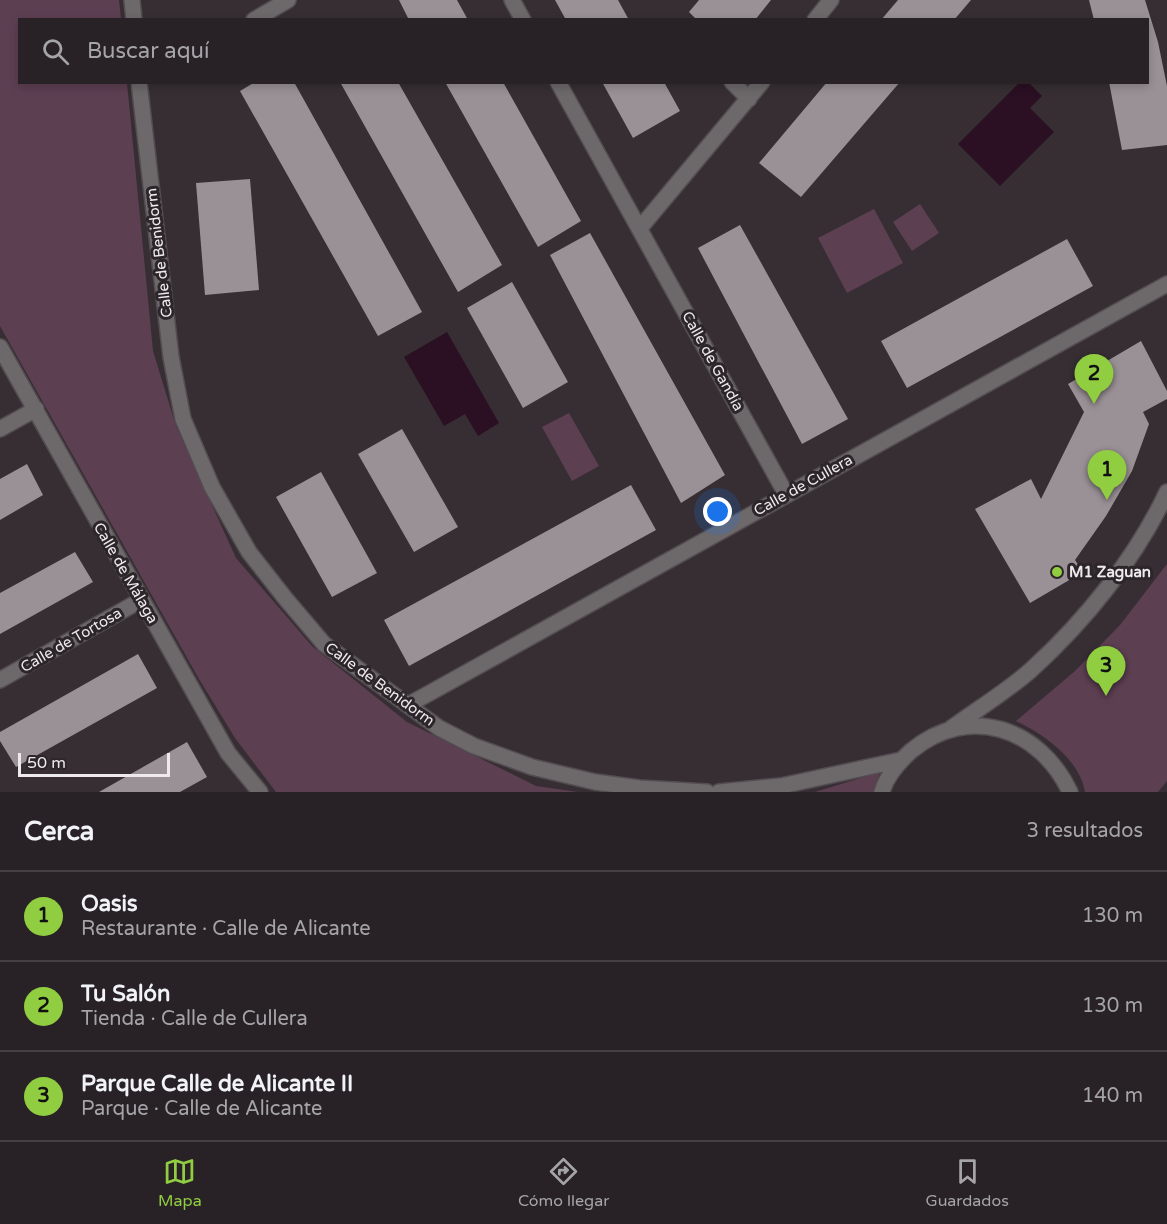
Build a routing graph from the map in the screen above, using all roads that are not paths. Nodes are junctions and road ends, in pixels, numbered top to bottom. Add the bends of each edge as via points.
1 (132, 0) edge
2 (288, 0) edge
3 (512, 0) edge
4 (831, 0) edge
5 (134, 18) edge
6 (257, 18) edge
7 (522, 18) edge
8 (816, 18) edge
9 (139, 84) edge
10 (559, 84) edge
11 (734, 84) edge
12 (760, 84) edge
13 (748, 99) junction
14 (640, 228) junction
15 (1167, 284) edge
16 (0, 347) edge
17 (36, 409) junction
18 (0, 429) edge
19 (1167, 492) edge
20 (786, 494) junction
21 (141, 600) junction
22 (0, 680) edge
23 (408, 705) junction
24 (949, 730) junction
25 (901, 759) junction
26 (260, 792) edge
27 (707, 792) edge
28 (719, 792) edge
29 (882, 792) edge
30 (1070, 792) edge

1 - 5 street
2 - 6 street
3 - 7 street
4 - 8 street
9 - 23 street, Calle de Benidorm via 171,357 183,419 212,487 249,552 324,644
10 - 14 street, Calle de Gandía
11 - 13 street
12 - 13 street
13 - 14 street
14 - 20 street, Calle de Gandía
15 - 20 street, Calle de Cullera
16 - 17 street, Calle de Málaga
17 - 18 street
17 - 21 street, Calle de Málaga
19 - 24 street via 1157,514 1085,615 1030,670
20 - 23 street, Calle de Cullera
21 - 22 street, Calle de Tortosa
21 - 26 street, Calle de Málaga via 228,753
23 - 27 street, Calle de Benidorm via 439,728 474,746 532,767 595,782
24 - 25 street via 923,741
24 - 30 street via 980,726 1011,732 1038,747 1059,769
25 - 28 street via 781,786
25 - 29 street

